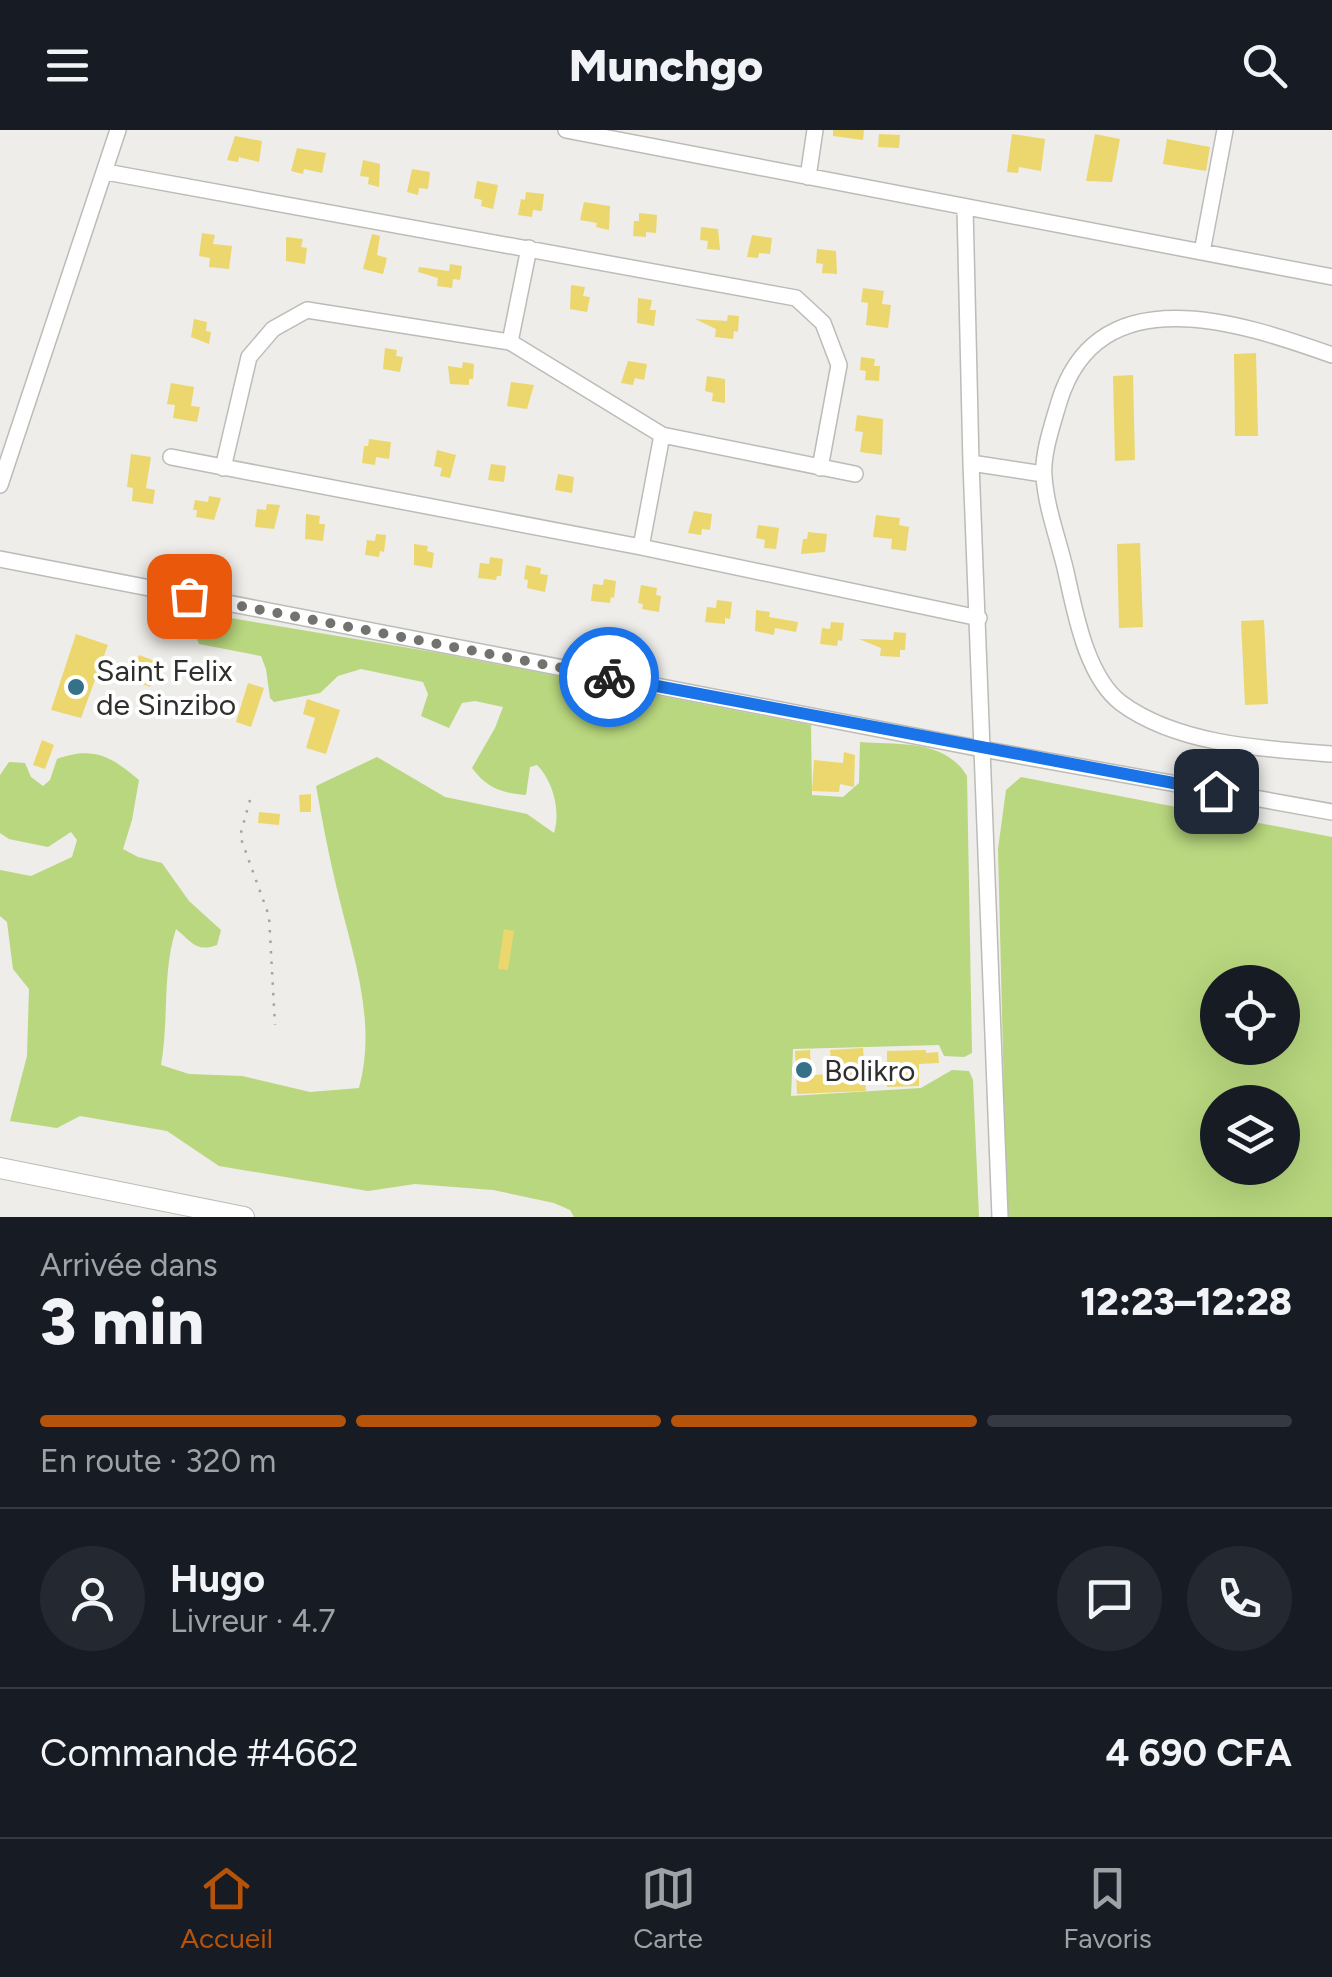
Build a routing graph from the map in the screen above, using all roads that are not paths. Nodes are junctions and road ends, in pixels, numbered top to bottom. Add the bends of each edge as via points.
1 (118, 130) edge
2 (566, 130) edge
3 (815, 130) edge
4 (1225, 130) edge
5 (612, 134) edge
6 (106, 172) junction
7 (808, 177) junction
8 (965, 207) junction
9 (529, 248) junction
10 (1202, 252) junction
11 (1332, 277) edge
12 (510, 342) junction
13 (1332, 356) edge
14 (662, 436) junction
15 (171, 458) dead end
16 (971, 462) junction
17 (223, 468) junction
18 (820, 468) junction
19 (855, 474) dead end
20 (1043, 474) junction
21 (0, 485) edge
22 (641, 547) junction
23 (0, 559) edge
24 (979, 618) junction
25 (982, 749) junction
26 (1332, 754) edge
27 (1332, 812) edge
28 (0, 1168) edge
29 (244, 1217) edge
30 (1000, 1217) edge

1 - 6 street
2 - 5 street
3 - 7 street
4 - 10 street
5 - 7 street
6 - 9 street
6 - 21 street
7 - 8 street
8 - 10 street
8 - 16 street
9 - 12 street
9 - 18 street via 796,298 822,323 840,365
10 - 11 street
12 - 14 street
12 - 17 street via 307,310 273,329 249,358
13 - 20 street via 1266,332 1189,318 1126,324 1078,361 1062,391
14 - 18 street
14 - 22 street
15 - 17 street
16 - 20 street
16 - 24 street
17 - 22 street
18 - 19 street
20 - 26 street via 1081,637 1119,701 1189,734
22 - 24 street
23 - 25 street
24 - 25 street
25 - 27 street
25 - 30 street
28 - 29 street

